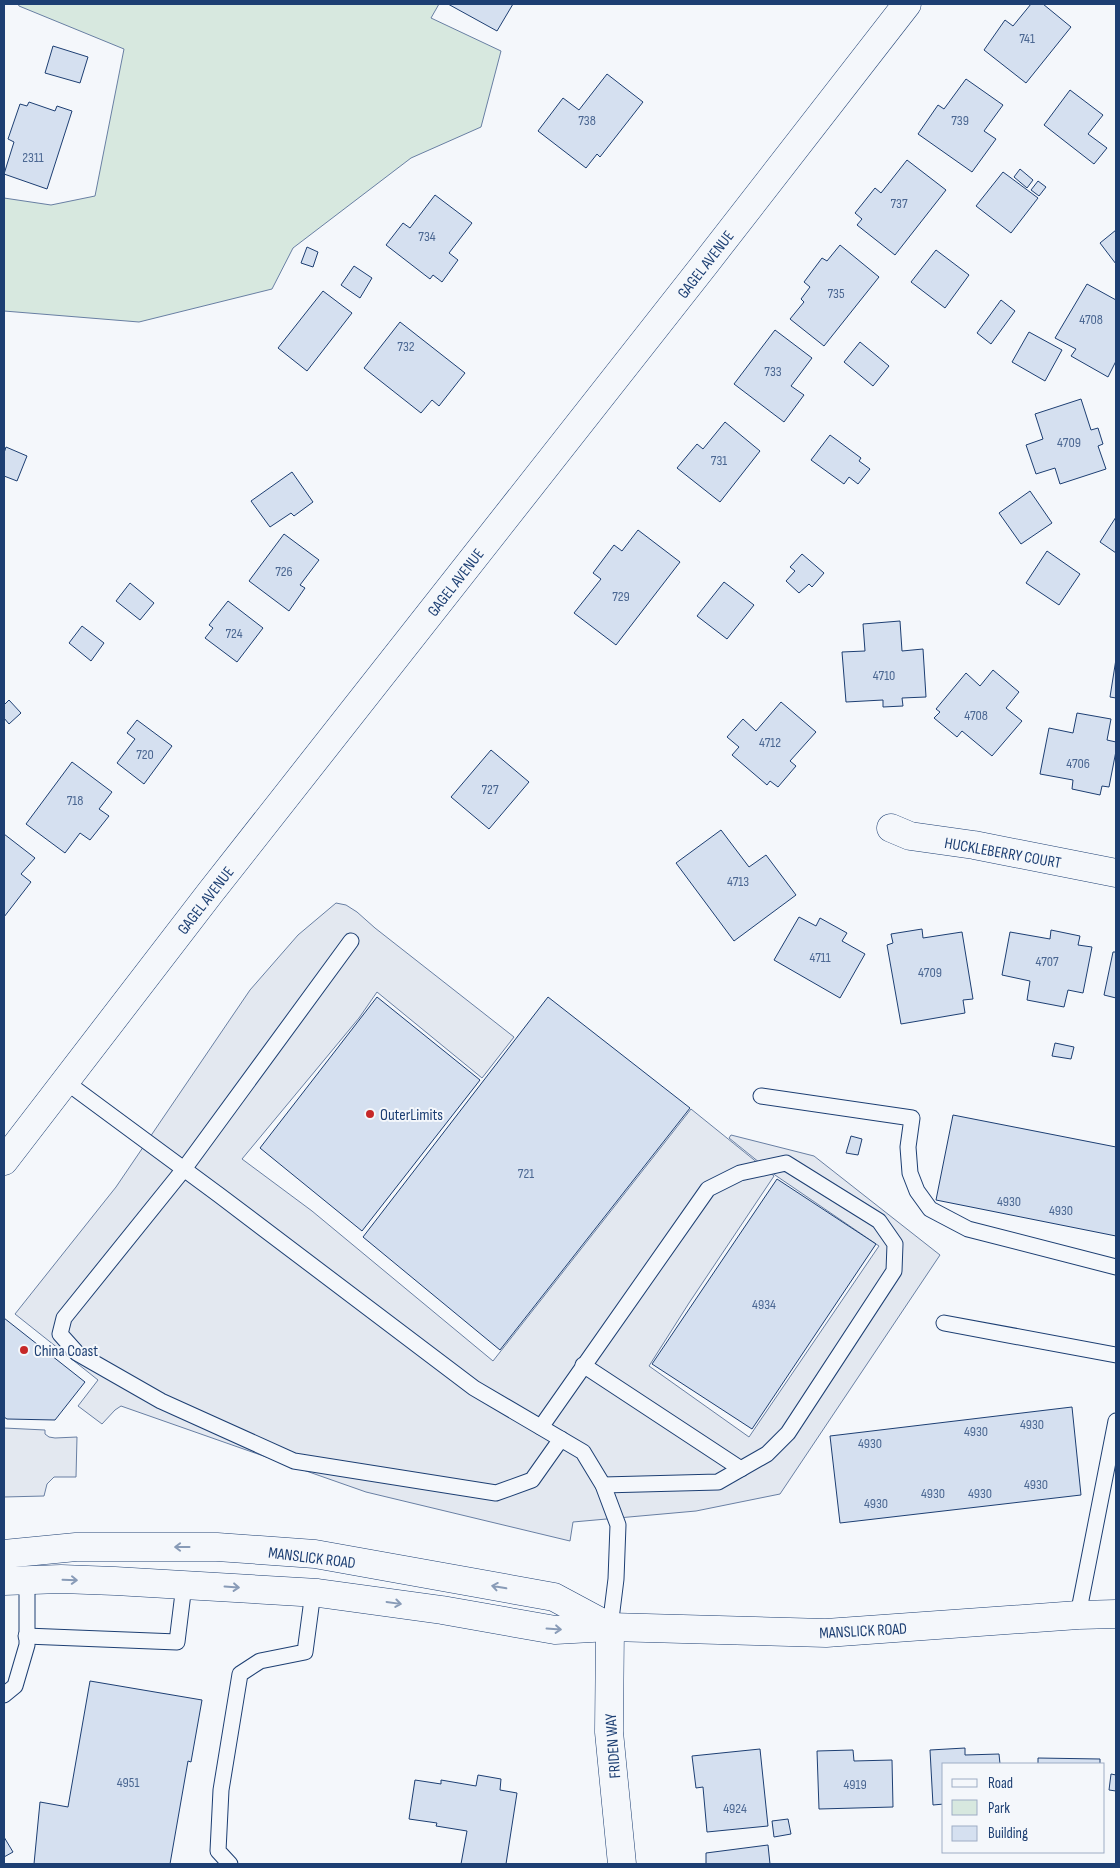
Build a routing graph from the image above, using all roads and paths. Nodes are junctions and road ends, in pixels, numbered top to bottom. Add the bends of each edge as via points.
1 (907, 4) edge
2 (891, 828) dead end
3 (1116, 873) edge
4 (351, 941) dead end
5 (66, 1082) junction
6 (761, 1096) dead end
7 (4, 1161) edge
8 (184, 1169) junction
9 (1116, 1267) edge
10 (944, 1323) dead end
11 (1116, 1355) edge
12 (583, 1365) junction
13 (1116, 1421) edge
14 (541, 1427) junction
15 (561, 1439) junction
16 (741, 1469) junction
17 (603, 1485) junction
18 (15, 1553) edge
19 (15, 1581) edge
20 (184, 1585) junction
21 (313, 1592) junction
22 (1116, 1614) edge
23 (1078, 1615) junction
24 (610, 1627) junction
25 (26, 1636) junction
26 (4, 1695) edge
27 (230, 1864) edge
28 (622, 1864) edge

1 - 5 street, GAGEL AVENUE via 210,893
2 - 3 street, HUCKLEBERRY COURT via 910,836
4 - 8 lane
5 - 7 street, GAGEL AVENUE
5 - 8 lane
6 - 9 lane via 912,1118 908,1147 910,1173 917,1191 930,1209 968,1229
8 - 14 lane via 474,1388
8 - 15 lane via 64,1318 60,1334 77,1353 161,1402 294,1460 496,1493 532,1480
10 - 11 lane
12 - 14 lane
12 - 16 lane
12 - 16 lane via 708,1189 740,1173 786,1163 879,1221 895,1244 894,1271 788,1434 767,1454
13 - 23 lane
14 - 15 lane
15 - 17 lane via 583,1452
16 - 17 lane via 718,1482
17 - 24 lane via 618,1525
18 - 19 street
24 -> 18 street, MANSLICK ROAD via 554,1597 315,1554 217,1547 76,1547
19 -> 20 street, MANSLICK ROAD via 79,1580
19 - 25 lane
20 -> 21 street, MANSLICK ROAD
20 - 25 lane via 177,1642
21 -> 24 street, MANSLICK ROAD via 555,1630
21 - 27 lane via 305,1652 260,1661 240,1674 221,1790 218,1851
22 - 23 street, MANSLICK ROAD
23 - 24 street, MANSLICK ROAD via 826,1633
24 - 28 street, FRIDEN WAY via 609,1732
25 - 26 lane via 27,1645 15,1686

